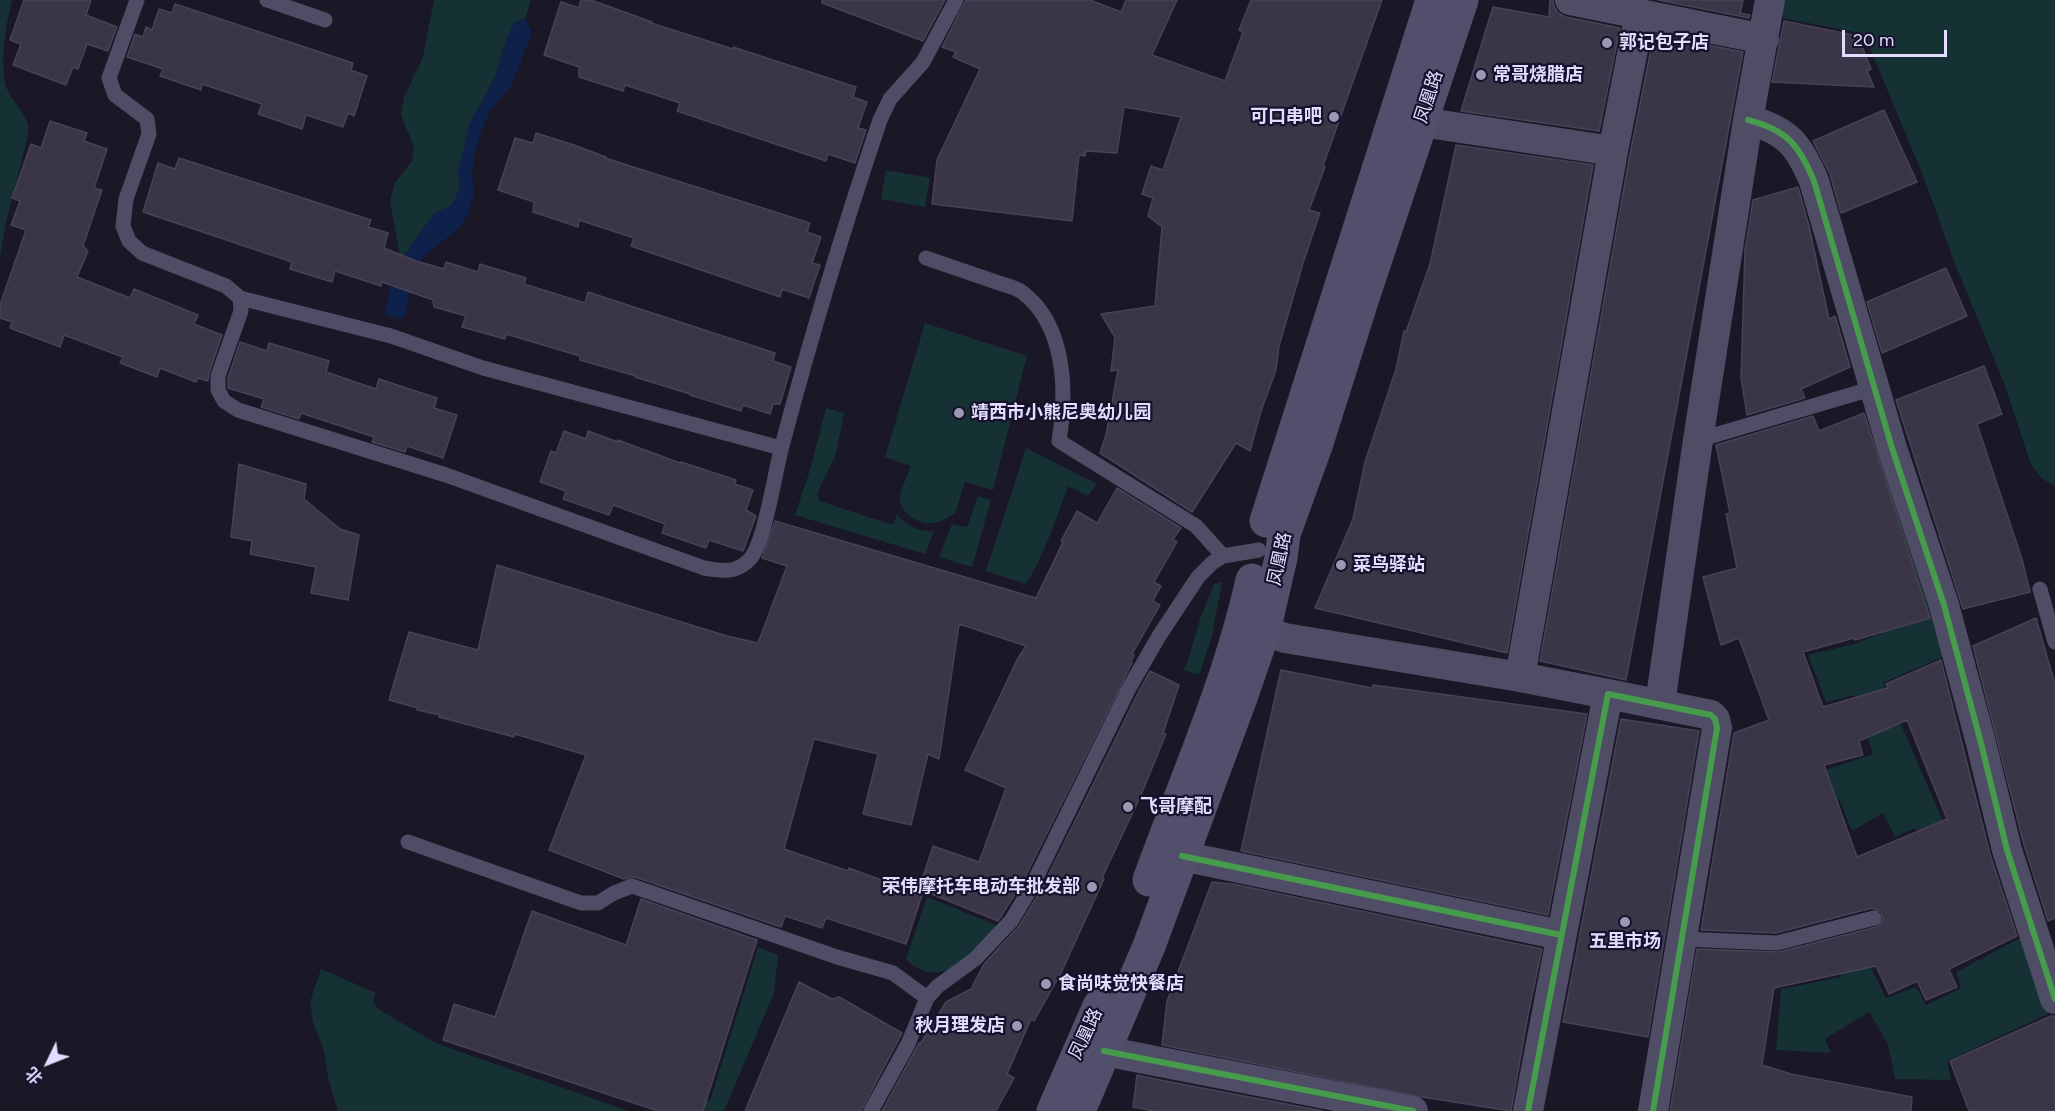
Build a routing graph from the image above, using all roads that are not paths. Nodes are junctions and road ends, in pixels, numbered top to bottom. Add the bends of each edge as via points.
1 (137, 0) edge
2 (267, 0) edge
3 (956, 0) edge
4 (1432, 0) edge
5 (1462, 0) edge
6 (1570, 0) edge
7 (1770, 0) edge
8 (1640, 14) junction
9 (325, 20) dead end
10 (1764, 39) junction
11 (1748, 120) junction
12 (1421, 122) junction
13 (1613, 151) junction
14 (926, 258) dead end
15 (240, 298) junction
16 (1874, 388) junction
17 (1698, 440) junction
18 (781, 448) junction
19 (1259, 550) junction
20 (1223, 556) junction
21 (2040, 589) dead end
22 (1264, 631) junction
23 (2055, 642) edge
24 (1520, 677) junction
25 (1608, 694) junction
26 (1660, 704) junction
27 (408, 842) dead end
28 (1182, 856) junction
29 (1874, 918) dead end
30 (1561, 935) junction
31 (1682, 939) junction
32 (927, 998) junction
33 (2055, 999) edge
34 (1104, 1051) junction
35 (871, 1111) edge
36 (1053, 1111) edge
37 (1079, 1111) edge
38 (1413, 1111) edge
39 (1528, 1111) edge
40 (1653, 1111) edge

1 - 15 lane via 109,78 115,95 147,119 149,134 126,199 123,226 129,242 142,253 226,286
2 - 9 lane
3 - 18 lane via 924,62 890,99 880,120
4 - 19 main road, 凤凰路
5 - 12 main road, 凤凰路
6 - 8 street
7 - 10 street
8 - 10 street
8 - 13 street
10 - 11 street
11 - 16 street via 1786,136 1806,161
11 - 17 street
12 - 13 street
12 - 22 main road, 凤凰路 via 1284,534
13 - 24 street
14 - 20 lane via 1021,291 1038,307 1050,327 1060,360 1063,419 1059,441 1196,526
15 - 18 lane via 392,336 483,368
15 - 18 lane via 241,311 218,376 218,390 224,401 238,410 446,476 704,568 727,572 751,558 760,541
16 - 17 lane
16 - 33 street via 1944,605 2007,850
17 - 26 street
19 - 20 lane
19 - 36 main road, 凤凰路 via 1221,687 1129,936
20 - 32 lane via 1198,577 1155,644 1011,921 975,959
21 - 23 lane
22 - 24 street via 1285,638
22 - 28 main road, 凤凰路
24 - 25 street
25 - 26 street
25 - 30 street
26 - 31 street via 1711,715 1717,728
27 - 32 lane via 581,903 598,903 632,886 893,973
28 - 30 street
28 - 34 main road, 凤凰路
29 - 31 lane via 1777,943
30 - 39 street
31 - 40 street
32 - 35 lane via 908,1044
34 - 37 main road, 凤凰路
34 - 38 street

